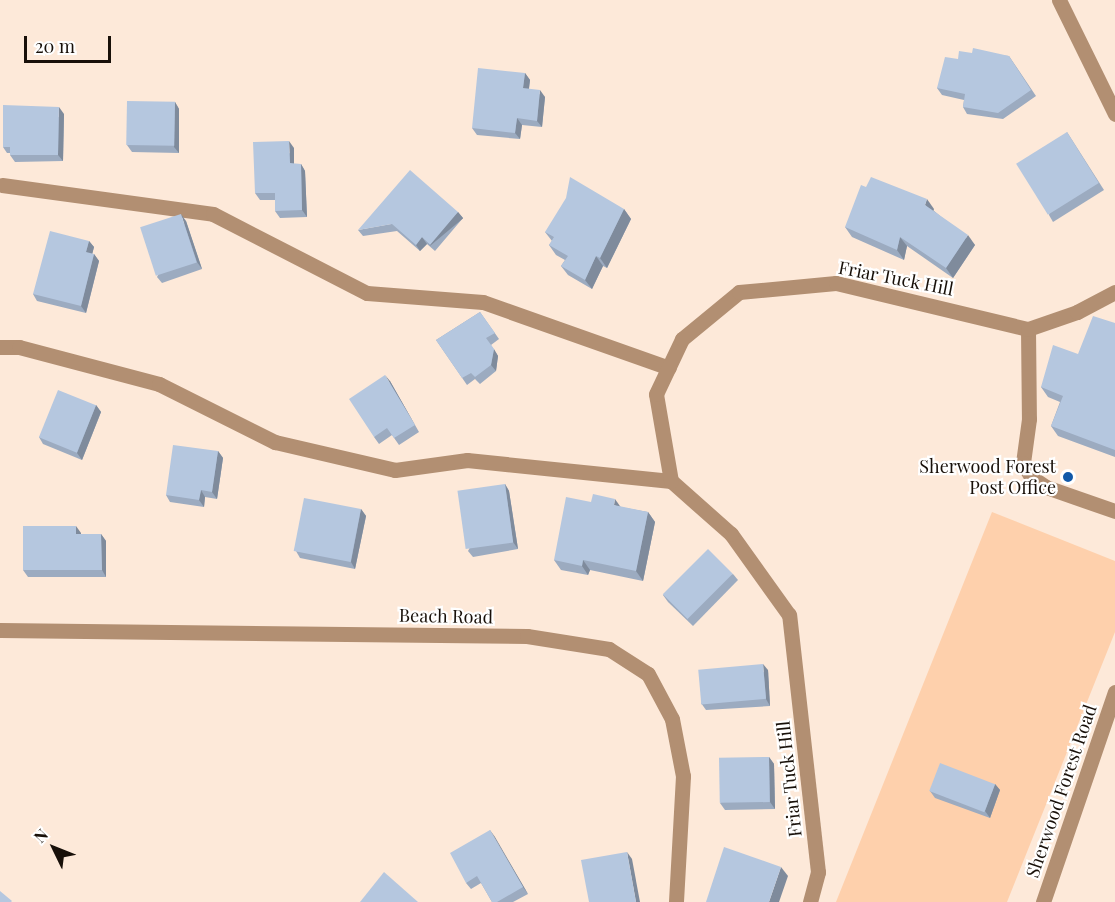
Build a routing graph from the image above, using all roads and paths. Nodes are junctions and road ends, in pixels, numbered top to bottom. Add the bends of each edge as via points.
1 (1059, 0) edge
2 (1115, 114) edge
3 (2, 185) dead end
4 (1115, 292) edge
5 (1028, 329) junction
6 (0, 347) edge
7 (669, 368) junction
8 (671, 481) junction
9 (1115, 511) edge
10 (0, 630) edge
11 (1115, 692) edge
12 (676, 902) edge
13 (810, 902) edge
14 (1043, 902) edge

1 - 2 street
3 - 7 street via 213,214 367,293 483,302
4 - 5 street via 1077,312
5 - 7 street, Friar Tuck Hill via 836,283 739,292 682,339
5 - 9 street via 1029,419 1023,463 1032,477 1046,487
6 - 8 street via 19,347 159,384 275,442 395,470 467,460
7 - 8 street, Friar Tuck Hill via 656,394
8 - 13 street, Friar Tuck Hill via 731,534 789,615 818,872
10 - 12 street, Beach Road via 527,636 609,649 648,674 672,719 683,776
11 - 14 street, Sherwood Forest Road

